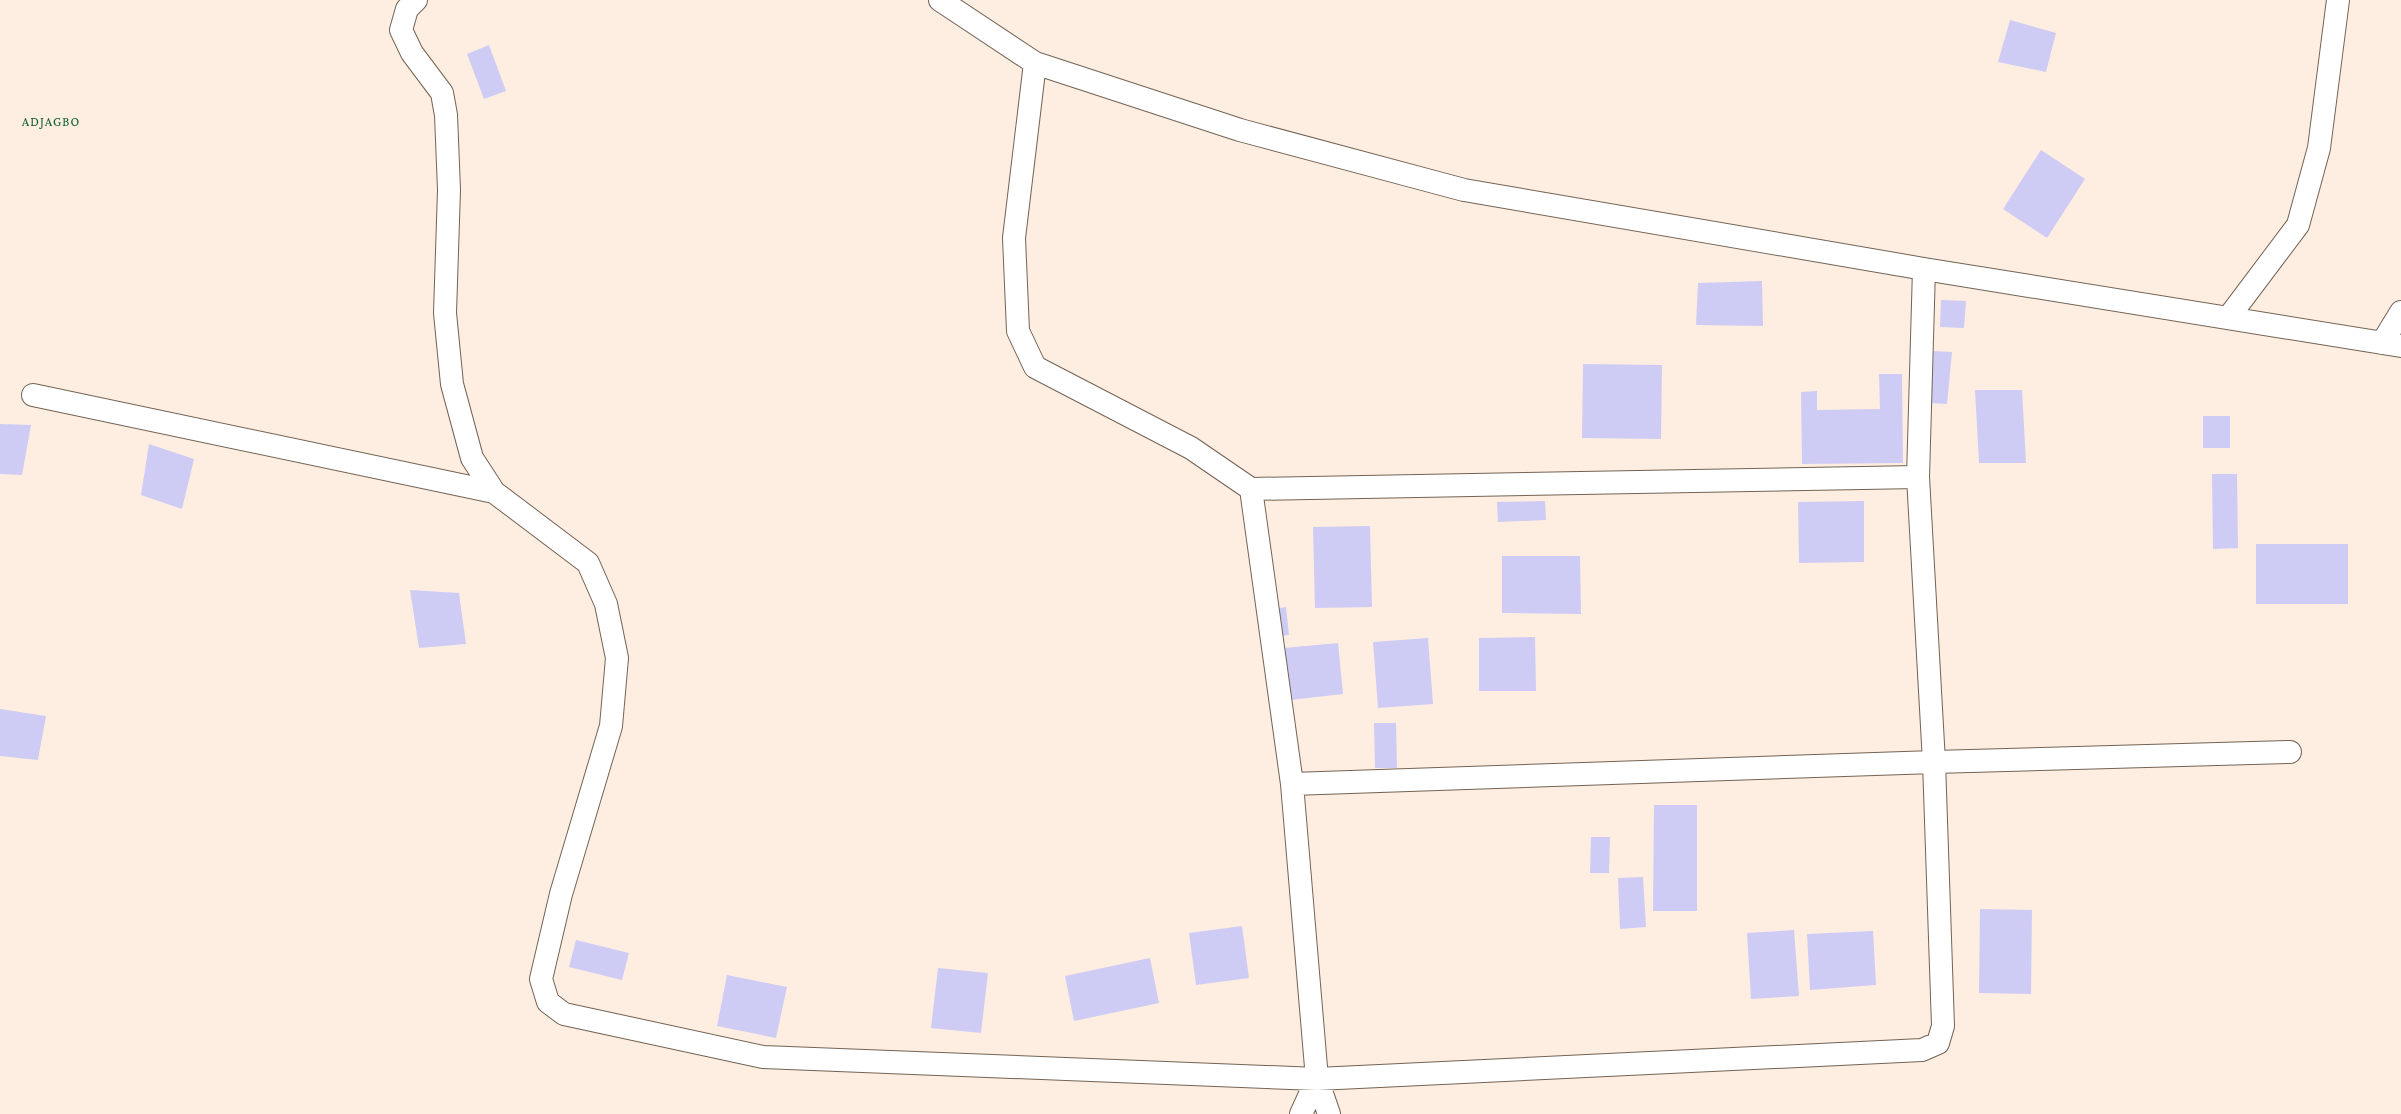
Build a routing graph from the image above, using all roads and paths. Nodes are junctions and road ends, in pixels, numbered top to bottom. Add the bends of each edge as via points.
1 (416, 0) edge
2 (940, 0) edge
3 (2338, 0) edge
4 (1035, 63) junction
5 (1924, 269) junction
6 (2401, 312) edge
7 (2228, 318) junction
8 (2392, 344) edge
9 (33, 395) dead end
10 (1918, 477) junction
11 (1252, 489) junction
12 (494, 492) junction
13 (2290, 752) dead end
14 (1934, 762) junction
15 (1292, 784) junction
16 (1317, 1079) junction
17 (1301, 1114) edge
18 (1329, 1114) edge

1 - 12 street via 407,10 401,30 412,53 442,93 446,115 448,190 445,314 452,384 472,458
2 - 4 street
3 - 7 street via 2319,148 2298,225
4 - 5 street via 1240,130 1464,190
4 - 11 street via 1014,238 1018,331 1035,367 1191,448
5 - 7 street
5 - 10 street
6 - 8 street
7 - 8 street
9 - 12 street
10 - 11 street
10 - 14 street
11 - 15 street
12 - 16 street via 588,563 606,604 617,658 611,726 561,894 541,979 548,1002 564,1014 763,1057
13 - 14 street
14 - 15 street
14 - 16 street via 1943,1026 1938,1044 1922,1050
15 - 16 street
16 - 17 street
16 - 18 street

